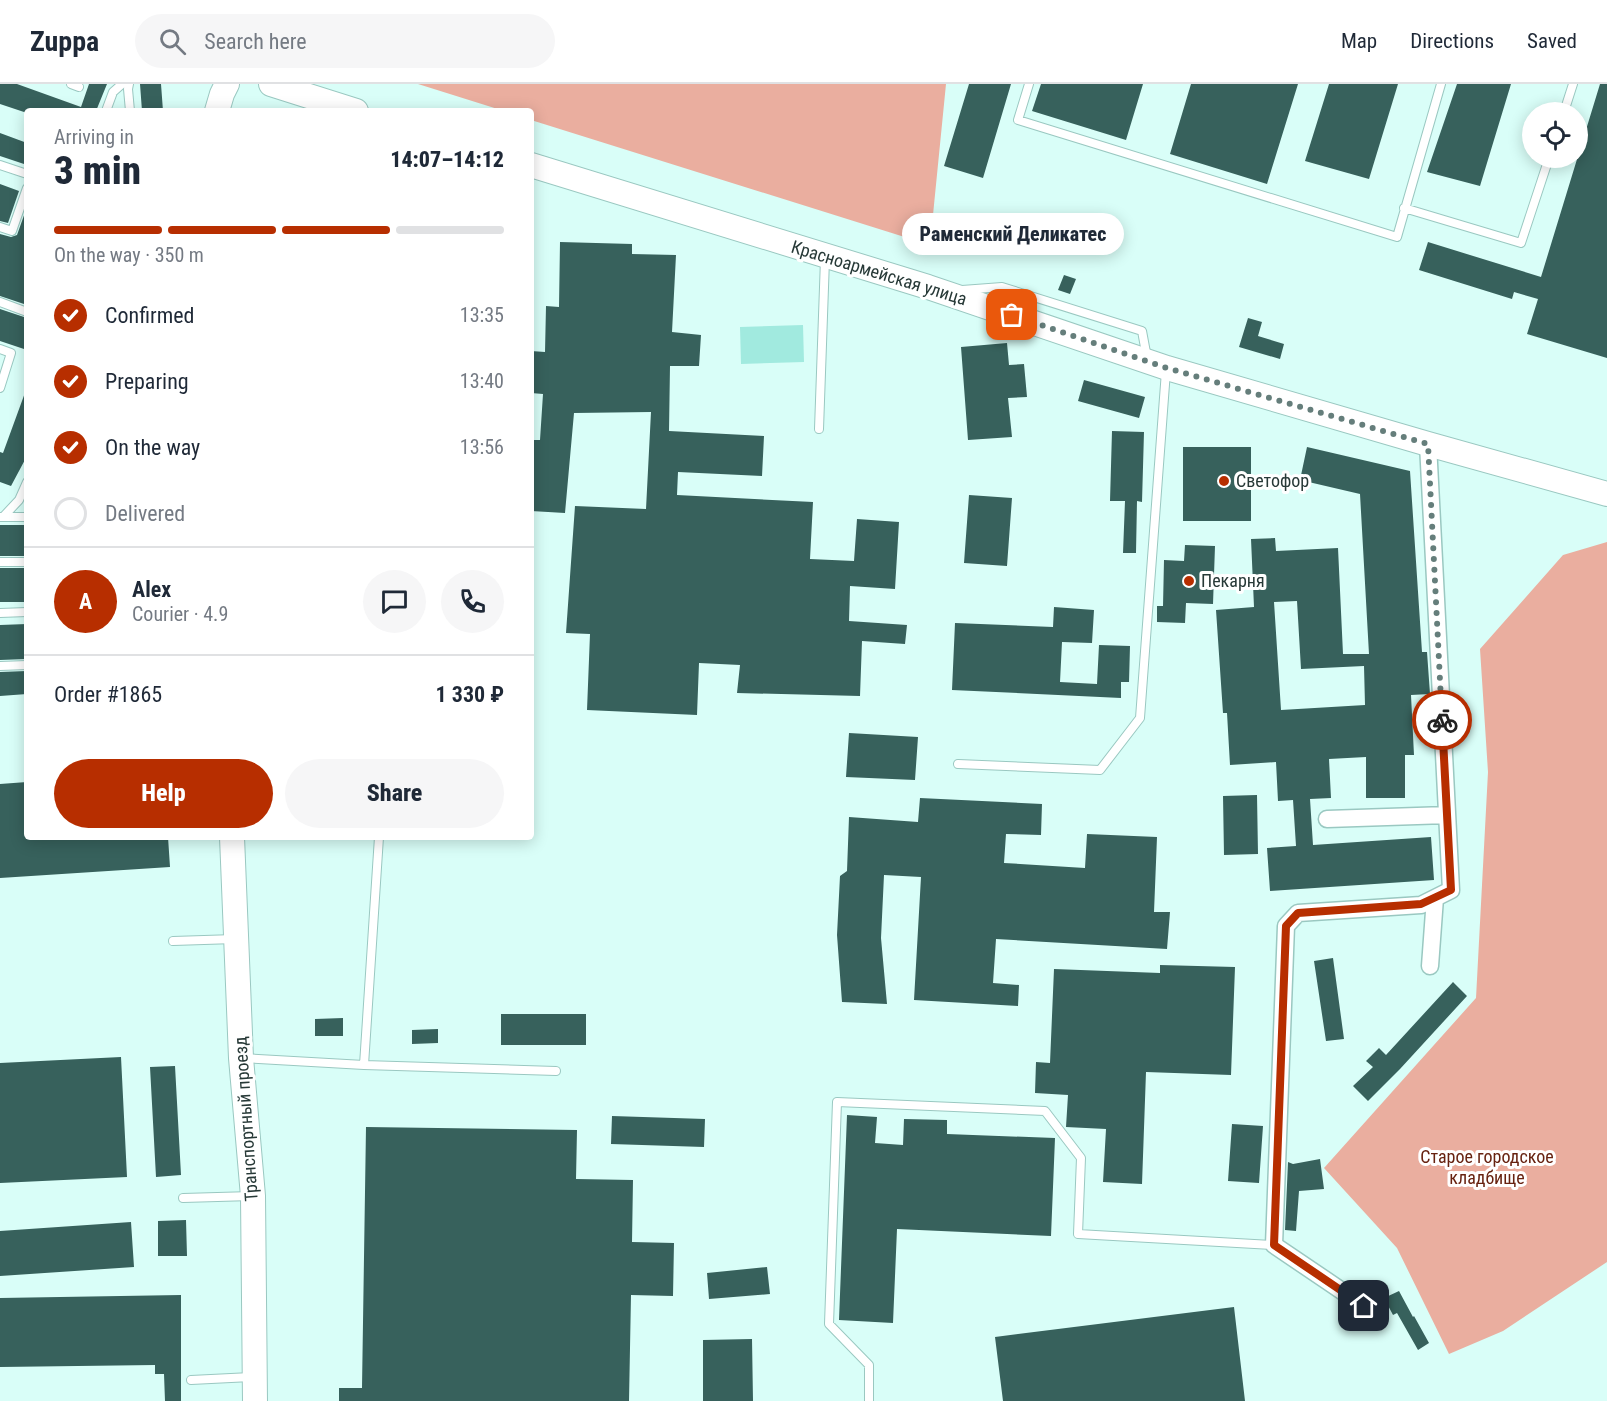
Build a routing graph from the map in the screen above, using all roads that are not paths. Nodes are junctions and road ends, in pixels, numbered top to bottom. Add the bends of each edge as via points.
1 (122, 84) edge
2 (129, 84) edge
3 (227, 84) edge
4 (271, 84) edge
5 (1029, 84) edge
6 (1442, 84) edge
7 (1573, 84) edge
8 (1567, 102) edge
9 (107, 108) edge
10 (130, 108) edge
11 (218, 108) edge
12 (347, 108) edge
13 (0, 165) edge
14 (534, 166) edge
15 (1546, 168) edge
16 (24, 173) edge
17 (24, 197) edge
18 (1404, 208) junction
19 (0, 227) edge
20 (825, 255) junction
21 (0, 302) edge
22 (24, 311) edge
23 (0, 349) edge
24 (1157, 365) junction
25 (0, 388) edge
26 (819, 429) dead end
27 (1428, 444) junction
28 (24, 489) edge
29 (1607, 494) edge
30 (1, 517) edge
31 (24, 517) edge
32 (0, 562) edge
33 (24, 562) edge
34 (24, 612) edge
35 (0, 613) edge
36 (24, 665) edge
37 (0, 666) edge
38 (958, 764) dead end
39 (1447, 815) junction
40 (1327, 819) dead end
41 (232, 840) edge
42 (379, 840) edge
43 (1435, 898) junction
44 (236, 939) junction
45 (173, 941) dead end
46 (1431, 966) dead end
47 (242, 1058) junction
48 (364, 1065) junction
49 (556, 1071) dead end
50 (253, 1196) junction
51 (183, 1198) dead end
52 (1274, 1245) junction
53 (1364, 1306) dead end
54 (255, 1376) junction
55 (190, 1380) dead end
56 (255, 1401) edge
57 (869, 1401) edge

1 - 9 lane via 113,92
2 - 10 lane
3 - 11 street
4 - 12 street
5 - 18 lane via 1018,120 1397,237
6 - 18 lane
7 - 8 lane
13 - 16 lane
14 - 20 street, Красноармейская улица
15 - 18 lane via 1521,243
17 - 19 lane via 12,231
20 - 24 street, Красноармейская улица
20 - 26 lane
21 - 22 lane
23 - 25 lane via 11,353
24 - 27 street, Красноармейская улица
24 - 38 lane via 1140,718 1100,770
27 - 29 street, Красноармейская улица
27 - 39 street
28 - 30 lane via 19,500
30 - 31 lane
32 - 33 lane
34 - 35 lane
36 - 37 lane
39 - 40 street
39 - 43 street via 1451,890
41 - 44 street, Транспортный проезд
42 - 48 lane
43 - 46 street
43 - 52 street via 1421,904 1298,913 1286,926
44 - 45 lane
44 - 47 street, Транспортный проезд
47 - 48 lane
47 - 50 street, Транспортный проезд
48 - 49 lane
50 - 51 lane
50 - 54 street, Транспортный проезд
52 - 53 street
52 - 57 lane via 1078,1234 1081,1158 1045,1112 837,1102 830,1324 868,1365
54 - 55 lane
54 - 56 street, Транспортный проезд

